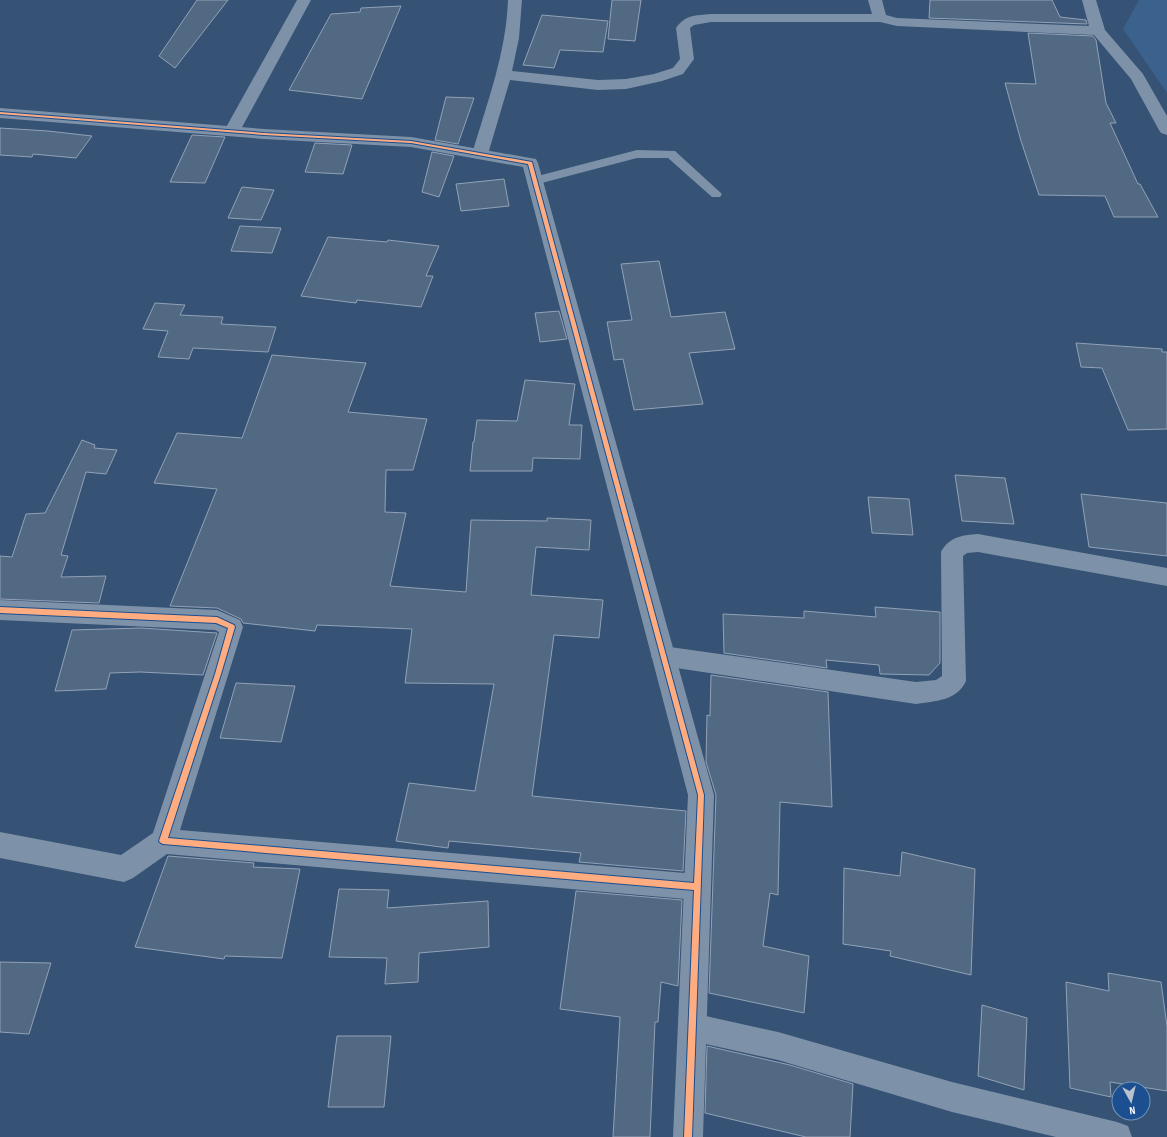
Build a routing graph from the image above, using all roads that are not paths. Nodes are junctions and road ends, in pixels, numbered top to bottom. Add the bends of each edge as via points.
1 (304, 0) edge
2 (515, 0) edge
3 (875, 0) edge
4 (1089, 0) edge
5 (880, 18) junction
6 (1098, 31) junction
7 (503, 75) junction
8 (0, 113) edge
9 (1167, 130) edge
10 (232, 131) junction
11 (480, 154) junction
12 (534, 181) junction
13 (716, 194) dead end
14 (1167, 577) edge
15 (0, 610) edge
16 (663, 656) junction
17 (164, 841) junction
18 (0, 845) edge
19 (698, 887) junction
20 (692, 1027) junction
21 (688, 1137) edge
22 (1117, 1137) edge

1 - 10 street
2 - 7 street via 515,17
3 - 5 street
4 - 6 street
5 - 6 street via 897,22
5 - 7 street via 711,18 689,21 684,28 687,59 678,71 626,84 598,85
6 - 9 street via 1138,77
7 - 11 street
8 - 10 street
10 - 11 street via 411,142
11 - 12 street via 530,163
12 - 13 lane via 637,154 670,154
12 - 16 street
14 - 16 street via 978,544 962,544 952,552 954,681 941,690 916,693
15 - 17 street via 217,620 232,627
16 - 19 street via 701,795
17 - 18 street via 124,869
17 - 19 street
19 - 20 street
20 - 21 street
20 - 22 street via 778,1046 952,1097

